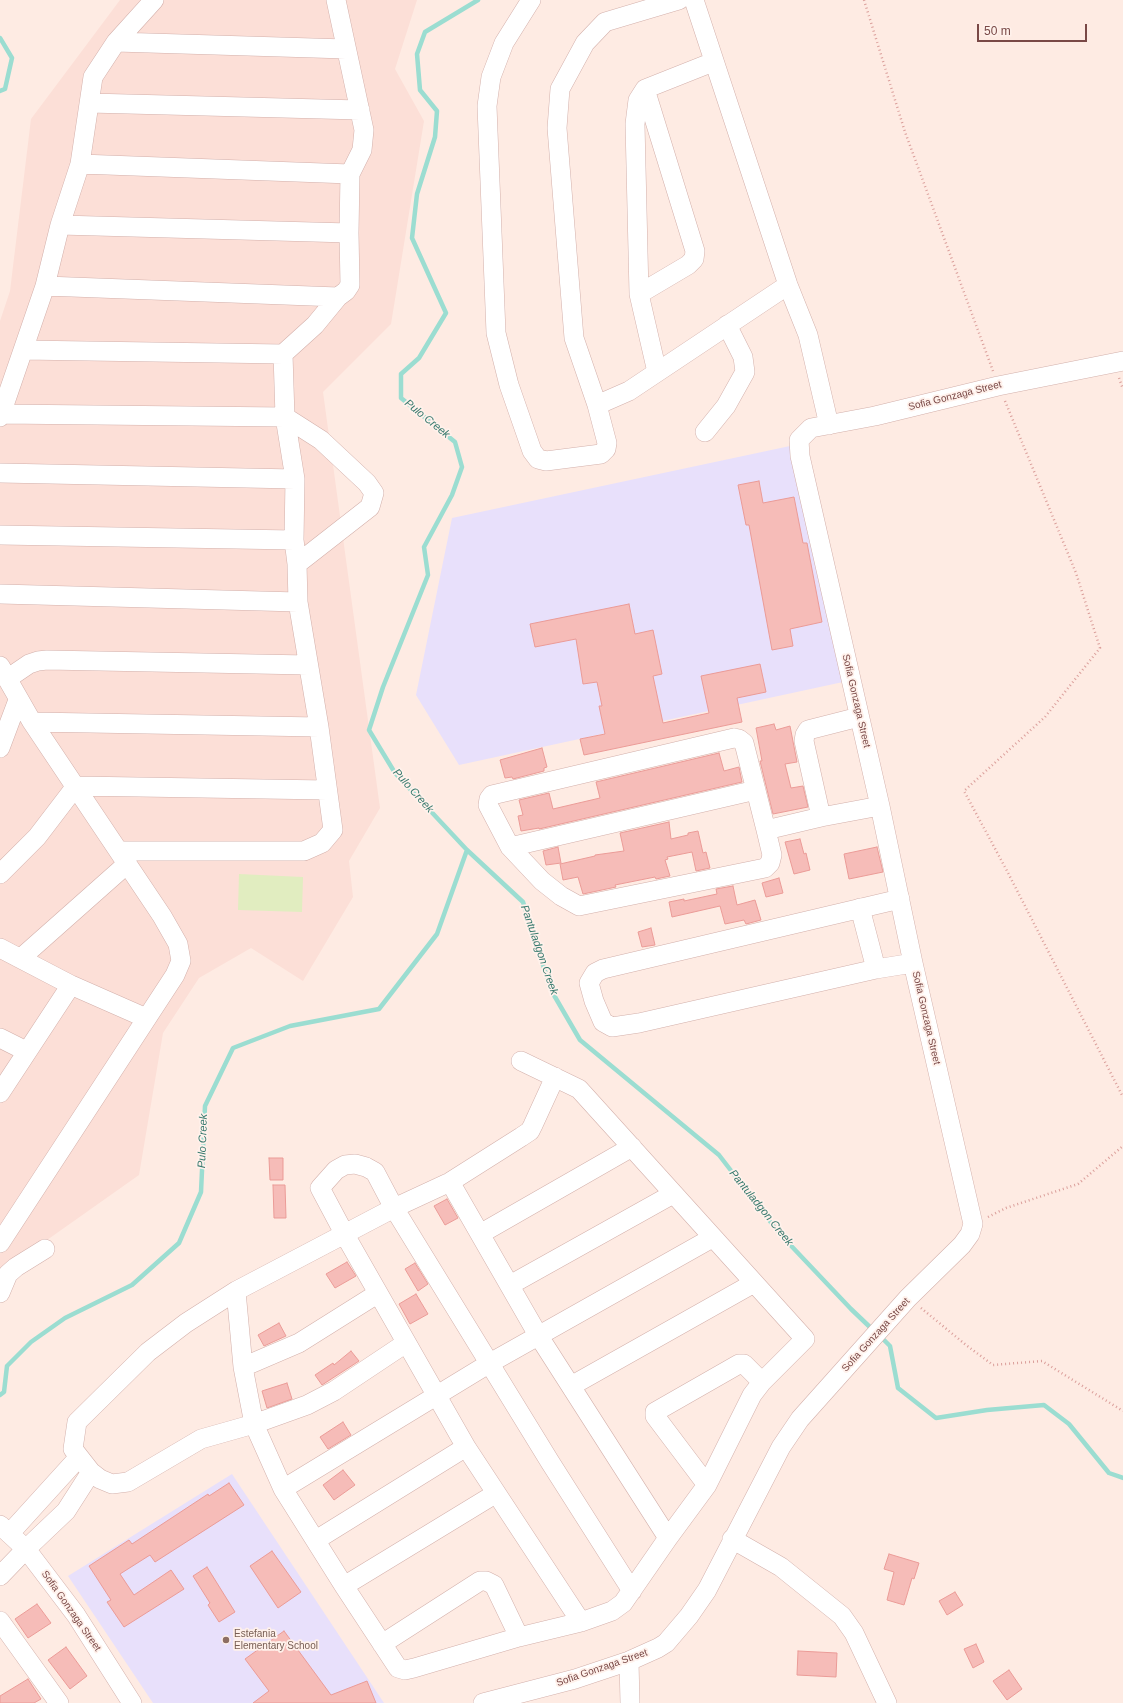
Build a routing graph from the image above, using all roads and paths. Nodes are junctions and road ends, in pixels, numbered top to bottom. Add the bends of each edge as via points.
1 (154, 0) edge
2 (336, 0) edge
3 (532, 0) edge
4 (679, 0) edge
5 (694, 0) edge
6 (864, 0) edge
7 (116, 42) junction
8 (346, 49) junction
9 (714, 62) junction
10 (645, 89) junction
11 (89, 103) junction
12 (360, 110) junction
13 (80, 164) junction
14 (350, 174) junction
15 (60, 225) junction
16 (349, 234) junction
17 (788, 285) junction
18 (45, 286) junction
19 (639, 294) junction
20 (338, 297) junction
21 (727, 325) junction
22 (23, 350) junction
23 (283, 354) junction
24 (1123, 361) edge
25 (657, 372) junction
26 (998, 386) junction
27 (597, 405) junction
28 (1, 415) edge
29 (285, 417) junction
30 (829, 425) junction
31 (705, 432) dead end
32 (0, 473) edge
33 (294, 479) junction
34 (0, 535) edge
35 (294, 540) junction
36 (297, 564) junction
37 (0, 594) edge
38 (298, 602) junction
39 (308, 665) junction
40 (3, 672) edge
41 (18, 700) junction
42 (859, 717) junction
43 (32, 722) junction
44 (319, 727) junction
45 (0, 748) edge
46 (76, 786) junction
47 (327, 790) junction
48 (756, 790) junction
49 (880, 806) junction
50 (821, 817) junction
51 (766, 830) junction
52 (510, 847) junction
53 (123, 857) junction
54 (0, 874) edge
55 (900, 899) junction
56 (860, 908) junction
57 (0, 948) edge
58 (21, 958) junction
59 (913, 963) junction
60 (876, 970) junction
61 (71, 985) junction
62 (146, 1018) junction
63 (0, 1038) edge
64 (26, 1051) junction
65 (521, 1061) dead end
66 (555, 1077) junction
67 (0, 1093) edge
68 (1123, 1097) edge
69 (1123, 1146) edge
70 (632, 1147) junction
71 (450, 1182) junction
72 (673, 1194) junction
73 (394, 1208) junction
74 (973, 1224) junction
75 (480, 1234) junction
76 (344, 1235) junction
77 (712, 1238) junction
78 (0, 1243) edge
79 (45, 1249) dead end
80 (754, 1283) junction
81 (510, 1285) junction
82 (236, 1291) junction
83 (0, 1293) edge
84 (377, 1294) junction
85 (908, 1298) junction
86 (538, 1335) junction
87 (406, 1343) junction
88 (490, 1363) junction
89 (243, 1367) junction
90 (762, 1382) junction
91 (571, 1386) junction
92 (436, 1395) junction
93 (1123, 1410) edge
94 (254, 1424) junction
95 (466, 1447) junction
96 (79, 1457) junction
97 (91, 1472) junction
98 (707, 1485) junction
99 (283, 1489) junction
100 (496, 1494) junction
101 (5, 1529) edge
102 (668, 1538) junction
103 (732, 1539) junction
104 (316, 1540) junction
105 (26, 1549) junction
106 (0, 1576) edge
107 (344, 1586) junction
108 (632, 1591) junction
109 (0, 1621) edge
110 (581, 1622) junction
111 (519, 1637) junction
112 (382, 1644) junction
113 (629, 1661) junction
114 (59, 1703) edge
115 (132, 1703) edge
116 (483, 1703) edge
117 (630, 1703) edge
118 (887, 1703) edge

1 - 7 street
2 - 8 street
3 - 27 street via 504,43 491,77 487,106 496,333 509,385 532,451 538,459 546,461 601,454 607,443
4 - 27 street via 606,22 585,43 560,89 557,128 574,338
5 - 9 street
6 - 26 path via 905,132
7 - 8 street
7 - 11 street via 93,77
8 - 12 street
9 - 10 street
9 - 17 street
10 - 19 street via 638,100 635,124
10 - 19 street via 695,252 694,259 688,265
11 - 12 street
11 - 13 street
12 - 14 street via 364,130 362,150
13 - 14 street
13 - 15 street
14 - 16 street
15 - 16 street
15 - 18 street
16 - 20 street via 350,285
17 - 21 street
17 - 30 street via 808,335
18 - 20 street
18 - 22 street
19 - 25 street
20 - 23 street via 315,325
21 - 25 street
21 - 31 street via 744,357 745,372 726,406
22 - 23 street
22 - 28 street
23 - 29 street
24 - 26 street, Sofia Gonzaga Street
25 - 27 street via 630,391
26 - 30 street, Sofia Gonzaga Street
26 - 68 path via 1076,573 1100,648 1045,717 964,791
28 - 29 street
29 - 33 street
29 - 36 street via 321,440 374,493 370,507
30 - 42 street, Sofia Gonzaga Street via 811,428 799,440 800,456
32 - 33 street
33 - 35 street
34 - 35 street
35 - 36 street
36 - 38 street
37 - 38 street
38 - 39 street
39 - 40 street via 38,660
39 - 44 street
40 - 41 street
41 - 43 street
41 - 45 street
42 - 49 street, Sofia Gonzaga Street
42 - 50 street via 808,730 805,735 804,741
43 - 44 street
43 - 46 street
44 - 47 street
46 - 47 street
46 - 53 street
46 - 54 street via 37,836
47 - 53 street via 333,830 322,843 304,851
48 - 51 street
48 - 52 street
48 - 52 street via 744,743 734,738 492,795 488,805
49 - 50 street
49 - 55 street, Sofia Gonzaga Street
50 - 51 street
51 - 52 street via 772,856 765,868 579,906 542,881
53 - 58 street
53 - 62 street via 178,944 181,961 175,975
55 - 56 street
55 - 59 street, Sofia Gonzaga Street
56 - 60 street
56 - 60 street via 603,969 595,973 589,983 603,1022 612,1027
57 - 58 street
58 - 61 street
59 - 60 street
59 - 74 street, Sofia Gonzaga Street
61 - 62 street
61 - 64 street
62 - 78 street
63 - 64 street
64 - 67 street
65 - 66 street
66 - 70 street via 579,1088
66 - 71 street via 530,1131
69 - 74 path via 1078,1184 1006,1208
70 - 72 street
70 - 75 street
71 - 73 street
71 - 75 street
72 - 77 street
72 - 81 street
73 - 76 street
73 - 76 street via 375,1172 355,1164 345,1165 336,1170 320,1188
73 - 88 street
74 - 85 street, Sofia Gonzaga Street via 962,1245
75 - 81 street
76 - 82 street
76 - 84 street
77 - 80 street
77 - 86 street
79 - 83 street via 8,1274
80 - 90 street via 805,1339
80 - 91 street
81 - 86 street
82 - 89 street
82 - 96 street via 186,1323 148,1352 77,1422 73,1448
84 - 87 street
84 - 89 street via 299,1343
85 - 93 path via 993,1365 1042,1361
85 - 103 street, Sofia Gonzaga Street via 800,1419 781,1447
86 - 88 street
86 - 91 street
87 - 92 street
87 - 94 street via 334,1391 307,1405
88 - 92 street
88 - 108 street
89 - 94 street
90 - 98 street via 752,1396
90 - 98 street via 744,1364 739,1364 655,1412 655,1416
91 - 102 street
92 - 95 street
92 - 99 street
94 - 97 street via 201,1439 128,1482 112,1484
94 - 99 street
95 - 100 street
95 - 104 street
96 - 97 street
96 - 101 street
97 - 105 street via 66,1511
98 - 102 street
99 - 104 street
100 - 107 street
100 - 110 street
101 - 105 street, Sofia Gonzaga Street
102 - 108 street
103 - 113 street, Sofia Gonzaga Street via 707,1590 689,1616 666,1643
103 - 118 street via 781,1566 842,1616 854,1633
104 - 107 street
105 - 106 street
105 - 115 street, Sofia Gonzaga Street via 76,1615
107 - 112 street
108 - 110 street via 612,1611
109 - 114 street
110 - 111 street
111 - 112 street via 405,1670 398,1668
111 - 112 street via 494,1585 480,1581
113 - 116 street, Sofia Gonzaga Street via 575,1679
113 - 117 street

